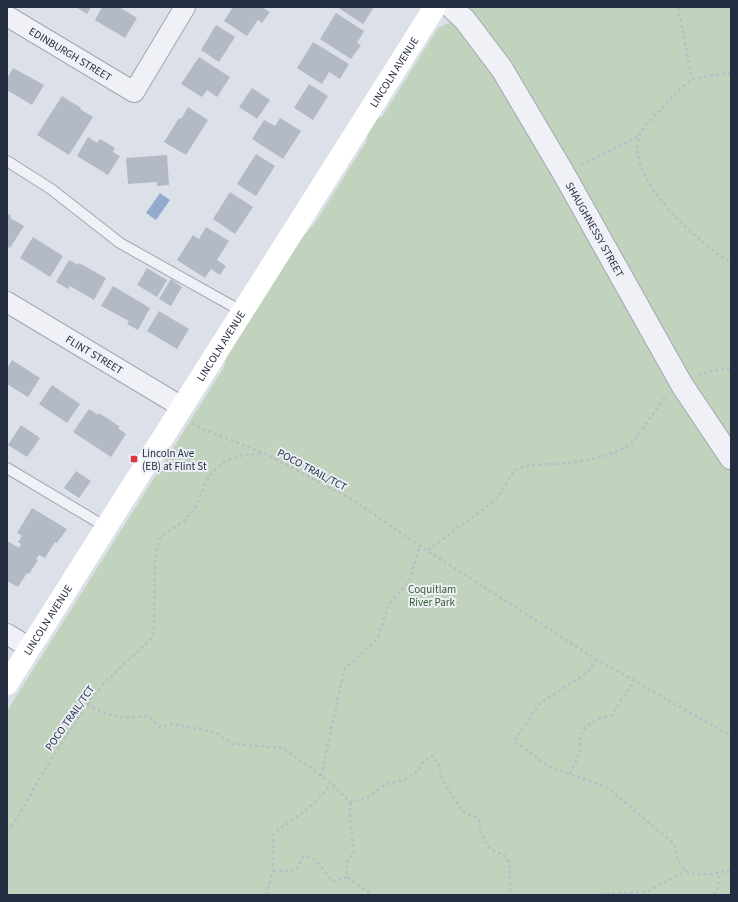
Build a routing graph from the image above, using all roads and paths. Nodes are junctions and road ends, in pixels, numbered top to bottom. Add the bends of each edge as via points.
1 (185, 7) edge
2 (435, 7) edge
3 (452, 7) edge
4 (678, 7) edge
5 (7, 16) edge
6 (731, 73) edge
7 (692, 80) junction
8 (639, 135) junction
9 (7, 161) edge
10 (564, 174) junction
11 (731, 263) edge
12 (7, 302) edge
13 (243, 312) junction
14 (731, 368) edge
15 (682, 386) junction
16 (182, 408) junction
17 (266, 454) junction
18 (731, 458) edge
19 (7, 468) edge
20 (106, 527) junction
21 (420, 546) junction
22 (428, 550) junction
23 (7, 634) edge
24 (30, 648) junction
25 (596, 659) junction
26 (634, 680) junction
27 (7, 684) edge
28 (87, 704) junction
29 (731, 736) edge
30 (570, 774) junction
31 (321, 776) junction
32 (331, 783) junction
33 (350, 802) junction
34 (7, 831) edge
35 (731, 869) edge
36 (273, 871) junction
37 (686, 871) junction
38 (719, 873) junction
39 (347, 877) junction
40 (266, 895) edge
41 (372, 895) edge
42 (510, 895) edge
43 (600, 895) edge
44 (713, 895) edge

1 - 5 street, EDINBURGH STREET via 134,92
2 - 13 main road, LINCOLN AVENUE
3 - 10 street, SHAUGHNESSY STREET via 502,69
4 - 7 path
6 - 7 path
7 - 8 path via 681,88
8 - 10 path
8 - 11 path via 636,148 638,159 649,184 692,234
9 - 13 lane via 51,188 120,243
10 - 15 street, SHAUGHNESSY STREET
12 - 16 street, FLINT STREET
13 - 16 main road, LINCOLN AVENUE
14 - 15 path via 706,372
15 - 18 street, SHAUGHNESSY STREET
15 - 22 path via 668,394 627,447 609,455 559,464 523,466 515,470 498,497
16 - 17 path via 195,426
16 - 20 main road, LINCOLN AVENUE
17 - 21 path, POCO TRAIL/TCT via 353,500
17 - 28 path, POCO TRAIL/TCT via 234,458 215,469 208,478 193,511 183,523 160,539 156,549 153,634 144,646 104,683
19 - 20 lane
20 - 24 main road, LINCOLN AVENUE
21 - 22 path, POCO TRAIL/TCT
21 - 31 path via 409,582 389,604 378,638 344,670
22 - 25 path, POCO TRAIL/TCT
23 - 24 street
24 - 27 main road, LINCOLN AVENUE
25 - 26 path, POCO TRAIL/TCT
25 - 30 path via 588,672 540,702 514,741 551,768
26 - 29 path, POCO TRAIL/TCT
26 - 30 path via 612,715 600,717 584,728 579,737 580,753
28 - 31 path via 104,714 126,718 148,716 160,727 173,724 215,732 232,744 283,748
28 - 34 path, POCO TRAIL/TCT via 43,772 17,819
30 - 37 path via 608,788 638,812 674,844 678,860
31 - 32 path
32 - 33 path
32 - 36 path via 322,796 273,834
33 - 39 path via 354,852 347,862
33 - 42 path via 367,798 385,785 406,779 432,756 439,764 442,779 462,811 478,818 481,823 479,829 488,847 494,853 503,854 510,863
35 - 38 path
36 - 39 path via 296,870 303,857 307,856 314,859 332,881
36 - 40 path
37 - 38 path via 695,875
37 - 43 path via 646,892
38 - 44 path via 718,888
39 - 41 path

